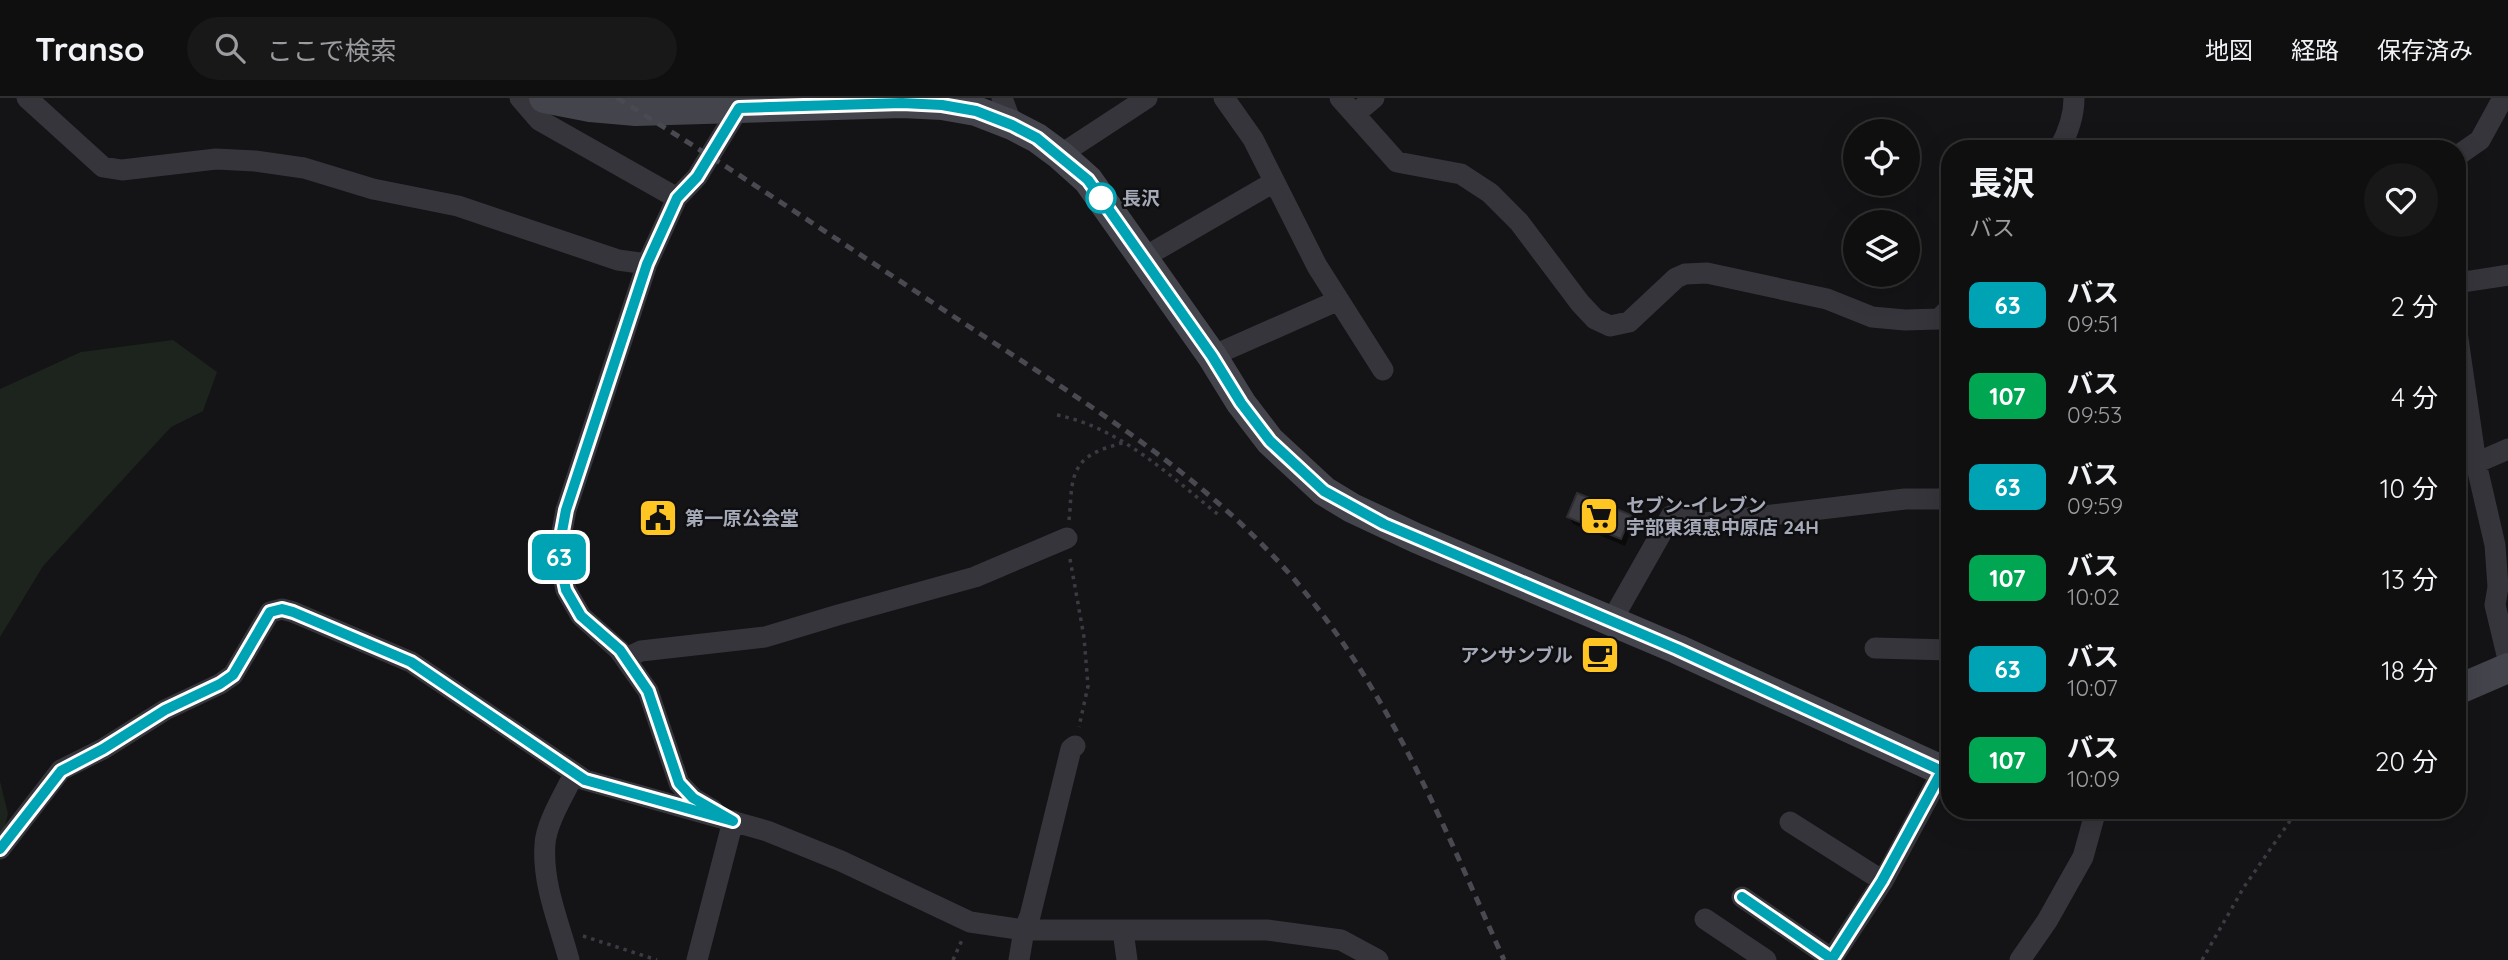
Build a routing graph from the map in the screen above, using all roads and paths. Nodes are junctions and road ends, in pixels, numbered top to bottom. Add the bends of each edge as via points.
1 (27, 98) edge
2 (520, 98) edge
3 (544, 98) edge
4 (1224, 98) edge
5 (1340, 98) edge
6 (1374, 98) edge
7 (2074, 98) edge
8 (2503, 98) edge
9 (1139, 100) edge
10 (734, 112) edge
11 (1007, 112) edge
12 (1355, 114) junction
13 (2064, 140) edge
14 (2466, 150) edge
15 (1060, 155) junction
16 (1274, 182) junction
17 (677, 198) junction
18 (1141, 259) junction
19 (647, 264) junction
20 (2508, 275) edge
21 (2466, 282) edge
22 (1339, 300) junction
23 (1941, 317) edge
24 (1212, 356) junction
25 (1384, 370) dead end
26 (1056, 415) dead end
27 (2466, 426) edge
28 (1125, 442) junction
29 (2508, 449) edge
30 (2469, 457) edge
31 (1941, 499) edge
32 (1220, 516) dead end
33 (1067, 538) junction
34 (2501, 543) edge
35 (1612, 620) junction
36 (1875, 648) dead end
37 (1941, 650) edge
38 (625, 658) junction
39 (2508, 659) edge
40 (2508, 668) edge
41 (2466, 687) edge
42 (1074, 746) joint
43 (1941, 765) edge
44 (575, 774) junction
45 (1941, 778) edge
46 (2094, 819) edge
47 (2290, 819) edge
48 (733, 821) junction
49 (1790, 822) dead end
50 (0, 849) edge
51 (1882, 881) junction
52 (1742, 897) dead end
53 (1705, 919) dead end
54 (1024, 930) junction
55 (1123, 931) junction
56 (560, 932) junction
57 (569, 960) edge
58 (657, 960) edge
59 (697, 960) edge
60 (1019, 960) edge
61 (1126, 960) edge
62 (1378, 960) edge
63 (1766, 960) edge
64 (1832, 960) edge
65 (2020, 960) edge
66 (2202, 960) edge

1 - 19 street via 103,167 122,170 216,159 304,168 373,189 458,206 618,260
2 - 17 street via 539,120
3 - 10 street via 636,111
4 - 16 street via 1253,139
5 - 12 street
6 - 12 street
7 - 13 street
8 - 14 street via 2480,140
9 - 15 street
10 - 11 street via 902,103
10 - 17 street via 697,177
11 - 15 street
12 - 23 street via 1398,162 1461,174 1490,193 1539,247 1580,303 1595,319 1610,326 1629,322 1676,278 1707,273 1827,299 1872,317
15 - 18 street via 1088,180
16 - 18 street
16 - 22 street
17 - 19 street
18 - 24 street
19 - 38 street via 566,510 558,553 566,590 581,616
20 - 21 street
22 - 24 street
22 - 25 street
24 - 35 street via 1270,441 1324,491 1405,533
26 - 28 path via 1074,418
27 - 30 street
28 - 32 path
28 - 33 path via 1088,456 1076,470
29 - 30 street
30 - 34 street
31 - 35 street via 1905,499 1705,523 1671,516
33 - 38 street via 975,578 765,637 641,650
33 - 42 path via 1088,686
34 - 39 street via 2495,605
35 - 43 street
36 - 37 street
38 - 48 street via 648,691 679,783 693,798
40 - 41 street
42 - 54 street
44 - 48 street
44 - 50 street via 411,662 282,609 270,612 233,675 61,771
44 - 56 street via 545,842 552,908
45 - 51 street
46 - 65 street via 2083,857
47 - 66 path via 2231,907
48 - 54 street via 841,861 970,922
48 - 59 street
49 - 51 street
51 - 64 street
52 - 64 street
53 - 63 street
54 - 55 street
54 - 60 street
55 - 61 street
55 - 62 street via 1267,930 1316,935 1341,940
56 - 57 street
56 - 58 path

